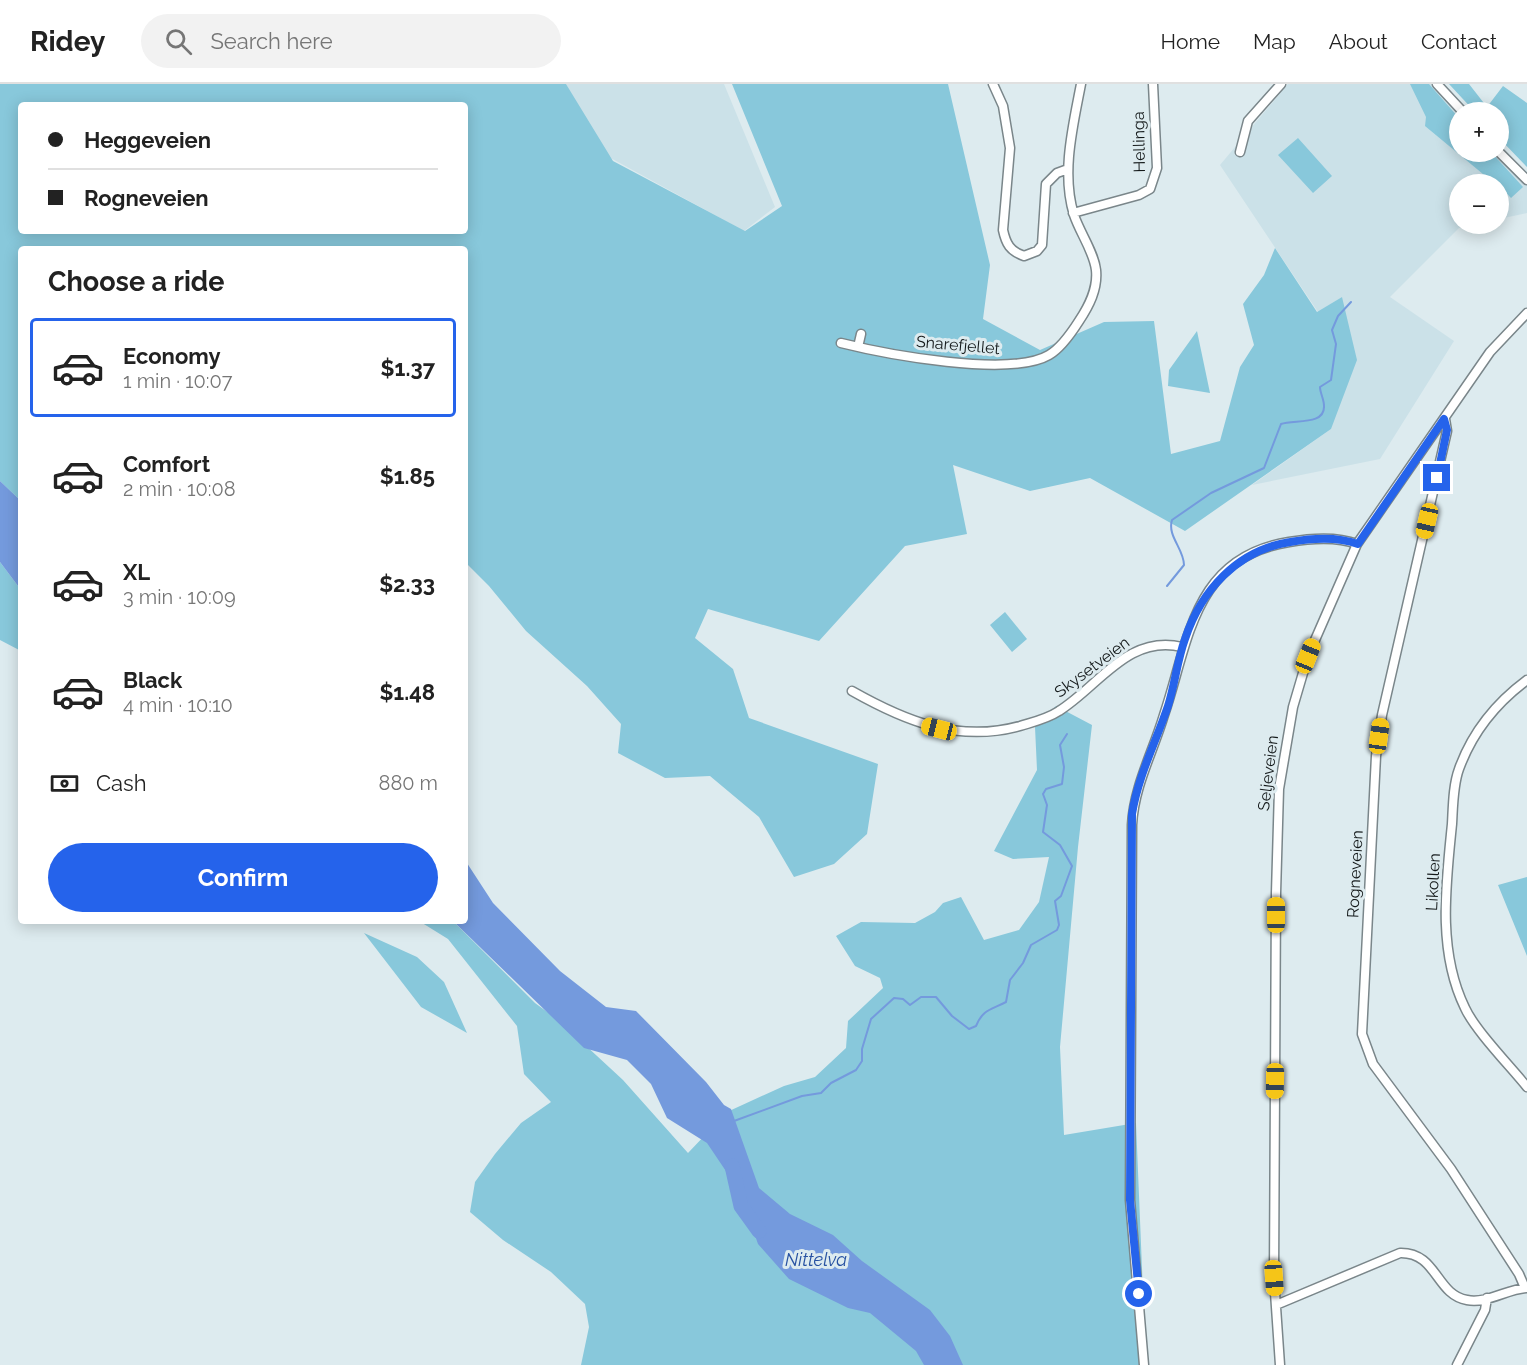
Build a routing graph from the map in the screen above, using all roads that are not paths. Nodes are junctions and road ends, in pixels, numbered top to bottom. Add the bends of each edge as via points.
1 (993, 84) edge
2 (1081, 84) edge
3 (1153, 84) edge
4 (1281, 84) edge
5 (1437, 84) edge
6 (1454, 102) edge
7 (1240, 152) dead end
8 (1509, 162) edge
9 (1068, 169) junction
10 (1527, 180) edge
11 (1073, 213) junction
12 (1527, 313) edge
13 (861, 334) dead end
14 (841, 343) dead end
15 (858, 347) junction
16 (1444, 419) junction
17 (1358, 544) junction
18 (1182, 647) junction
19 (1527, 680) edge
20 (852, 691) dead end
21 (1527, 1087) edge
22 (1526, 1288) edge
23 (1487, 1298) junction
24 (1276, 1305) junction
25 (1144, 1365) edge
26 (1280, 1365) edge
27 (1457, 1365) edge

1 - 9 street via 1003,106 1010,148 1003,230 1015,253 1031,254 1042,245 1046,184
2 - 9 street, Snarefjellet
3 - 11 street, Hellinga via 1157,168 1150,189
4 - 7 street via 1248,122
5 - 6 street
8 - 10 street
9 - 11 street, Snarefjellet
11 - 15 street, Snarefjellet via 1096,268 1096,287 1072,333 1048,355 1019,364 985,364
12 - 16 street, Seljeveien via 1497,343
13 - 15 street
14 - 15 street, Snarefjellet
16 - 17 street, Seljeveien
16 - 22 street, Rogneveien via 1447,430 1377,756 1362,1034 1373,1064 1451,1169
17 - 18 street via 1334,539 1293,541 1243,560 1209,590
17 - 24 street, Seljeveien via 1308,656 1293,707 1279,789
18 - 20 street, Skysetveien via 1167,644 1142,648 1053,715 994,731 962,732 920,724
18 - 25 street via 1177,677 1139,783 1132,814 1130,1200
19 - 21 street, Likollen via 1503,698 1479,728 1458,771 1446,891 1446,937 1466,1010
22 - 23 street
23 - 24 street via 1461,1298 1423,1260 1405,1253 1392,1255
23 - 27 street via 1485,1310
24 - 26 street, Seljeveien

